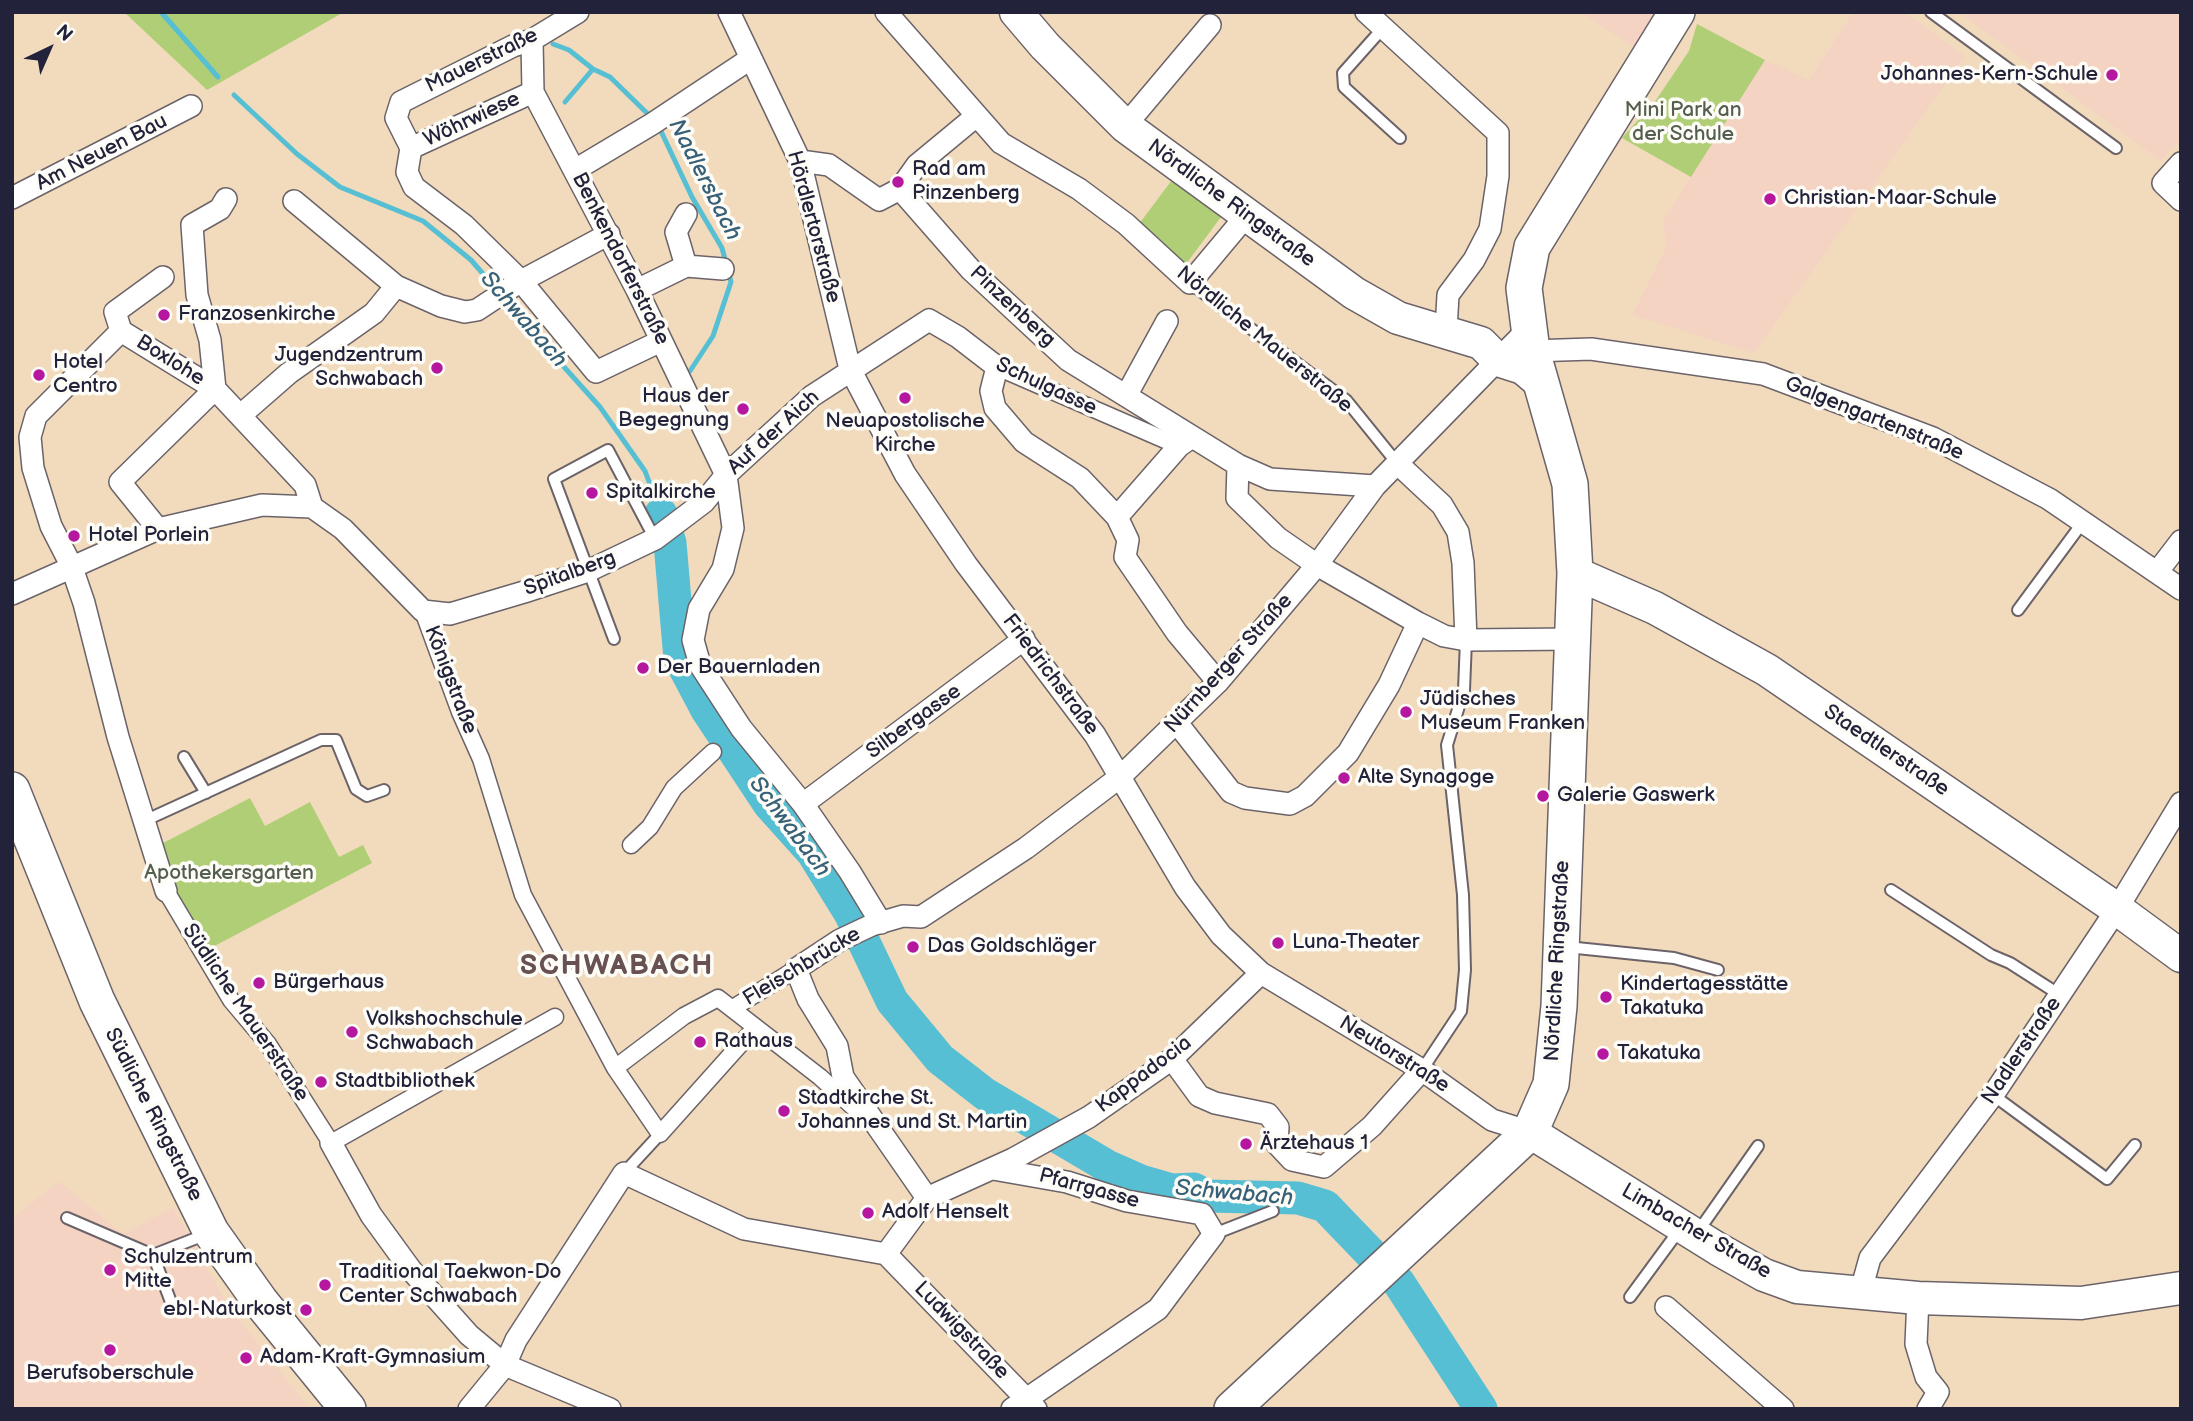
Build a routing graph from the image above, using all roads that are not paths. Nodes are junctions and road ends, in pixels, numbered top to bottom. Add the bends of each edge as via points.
1 (578, 12) edge
2 (729, 12) edge
3 (886, 12) edge
4 (1016, 12) edge
5 (1677, 12) edge
6 (1931, 12) edge
7 (1372, 17) edge
8 (1210, 25) dead end
9 (532, 40) junction
10 (750, 59) junction
11 (533, 92) junction
12 (191, 106) dead end
13 (975, 117) junction
14 (396, 118) joint
15 (1125, 126) junction
16 (1399, 138) dead end
17 (411, 148) junction
18 (2116, 148) dead end
19 (800, 161) junction
20 (2181, 163) edge
21 (575, 170) junction
22 (900, 189) junction
23 (12, 198) edge
24 (226, 199) dead end
25 (2181, 200) edge
26 (294, 201) dead end
27 (686, 214) dead end
28 (1246, 216) junction
29 (608, 234) junction
30 (686, 266) junction
31 (723, 269) dead end
32 (163, 277) dead end
33 (517, 283) junction
34 (1190, 283) junction
35 (396, 286) junction
36 (638, 290) junction
37 (1167, 321) dead end
38 (1446, 330) junction
39 (121, 331) junction
40 (661, 341) junction
41 (1516, 351) junction
42 (997, 367) junction
43 (849, 369) junction
44 (215, 389) junction
45 (1126, 396) junction
46 (242, 414) junction
47 (1186, 441) junction
48 (1397, 463) junction
49 (1238, 465) junction
50 (726, 475) junction
51 (1375, 486) junction
52 (704, 502) joint
53 (312, 507) junction
54 (1117, 517) junction
55 (2083, 522) junction
56 (158, 529) junction
57 (655, 539) junction
58 (2181, 541) edge
59 (71, 565) junction
60 (1317, 565) junction
61 (588, 571) junction
62 (2158, 571) junction
63 (1575, 573) junction
64 (2181, 589) edge
65 (12, 594) edge
66 (2018, 610) dead end
67 (423, 611) junction
68 (1419, 623) junction
69 (614, 639) dead end
70 (1024, 639) junction
71 (1574, 639) junction
72 (1466, 640) junction
73 (1218, 682) junction
74 (1177, 723) junction
75 (713, 752) dead end
76 (184, 757) dead end
77 (1120, 777) junction
78 (12, 790) edge
79 (384, 790) dead end
80 (206, 793) junction
81 (2181, 803) edge
82 (803, 804) junction
83 (144, 821) junction
84 (631, 845) dead end
85 (1891, 890) dead end
86 (166, 891) joint
87 (2117, 909) junction
88 (876, 924) junction
89 (1561, 947) junction
90 (2181, 956) edge
91 (796, 969) junction
92 (1718, 970) dead end
93 (1261, 973) junction
94 (2060, 995) junction
95 (733, 1008) junction
96 (555, 1017) dead end
97 (754, 1029) junction
98 (1172, 1059) junction
99 (615, 1068) junction
100 (1422, 1070) junction
101 (1993, 1095) junction
102 (879, 1129) junction
103 (1530, 1132) junction
104 (660, 1134) junction
105 (331, 1143) junction
106 (2135, 1145) dead end
107 (1758, 1146) dead end
108 (1013, 1159) joint
109 (993, 1169) junction
110 (624, 1173) junction
111 (927, 1198) junction
112 (1273, 1210) dead end
113 (67, 1218) dead end
114 (1689, 1231) junction
115 (211, 1232) junction
116 (1214, 1234) junction
117 (886, 1254) junction
118 (153, 1255) junction
119 (2181, 1288) edge
120 (1860, 1294) junction
121 (1630, 1297) dead end
122 (1918, 1298) junction
123 (1666, 1307) dead end
124 (174, 1310) dead end
125 (505, 1366) junction
126 (1025, 1405) edge
127 (348, 1409) edge
128 (469, 1409) edge
129 (610, 1409) edge
130 (1233, 1409) edge
131 (1783, 1409) edge
132 (1928, 1409) edge

1 - 9 street, Mauerstraße
2 - 10 street, Hördlertorstraße
3 - 13 street, Nördliche Mauerstraße
4 - 15 main road, Nördliche Ringstraße
5 - 41 main road via 1532,247
6 - 18 lane
7 - 16 lane via 1343,73 1344,87
7 - 38 street via 1498,133 1499,176 1490,229 1474,261 1448,295
8 - 15 street
9 - 11 street, Benkendorferstraße
9 - 14 street, Mauerstraße via 401,102
10 - 19 street, Hördlertorstraße
10 - 21 street
11 - 17 street, Wöhrwiese
11 - 21 street, Benkendorferstraße
12 - 23 street, Am Neuen Bau
13 - 22 street via 917,165
13 - 34 street, Nördliche Mauerstraße via 1001,144 1046,168 1116,217
14 - 17 street, Wöhrwiese
15 - 28 main road, Nördliche Ringstraße
17 - 33 street, Wöhrwiese via 407,172 414,187 464,225
19 - 22 street via 829,164 879,200
19 - 43 street, Hördlertorstraße
20 - 25 street via 2163,183
21 - 29 street, Benkendorferstraße
22 - 45 street, Pinzenberg via 971,270 1058,351
24 - 44 street, Boxlohe via 220,209 192,225 197,295 210,341
26 - 35 street
27 - 30 street via 676,232
28 - 34 street
28 - 38 main road, Nördliche Ringstraße via 1354,293 1398,318
29 - 33 street
29 - 36 street, Benkendorferstraße
30 - 31 street
30 - 36 street
32 - 39 street, Boxlohe via 114,312
33 - 35 street via 477,310 466,312
33 - 40 street, Wöhrwiese via 596,372
34 - 48 lane, Nördliche Mauerstraße via 1346,400
35 - 46 street via 374,313 289,373
36 - 40 street, Benkendorferstraße
37 - 45 street
38 - 41 main road, Nördliche Ringstraße
39 - 44 street, Boxlohe
39 - 59 street, Südliche Mauerstraße via 36,416 30,437 33,468 51,526
40 - 50 street, Benkendorferstraße
41 - 48 street, Nürnberger Straße
41 - 55 street, Galgengartenstraße via 1591,349 1763,374 1933,439 2049,499
41 - 63 main road, Nördliche Ringstraße via 1570,484
42 - 43 street, Schulgasse via 929,320
42 - 47 street, Schulgasse
42 - 54 street via 991,391 996,408 1024,442 1080,478
43 - 50 street, Auf der Aich via 812,396
43 - 70 street, Friedrichstraße via 905,474
44 - 46 street, Boxlohe
44 - 56 street via 120,482
45 - 47 street, Pinzenberg
46 - 53 street, Boxlohe via 305,485
47 - 49 street, Pinzenberg
47 - 54 street
48 - 51 street, Nürnberger Straße
48 - 72 street, Nördliche Mauerstraße via 1442,505 1458,532
49 - 51 street, Pinzenberg via 1270,479
49 - 60 street via 1237,498 1278,538
50 - 52 street, Auf der Aich
50 - 82 street, Benkendorferstraße via 733,528 730,550 699,609 693,640 700,665 741,729
51 - 60 street, Nürnberger Straße
52 - 57 street, Spitalberg
53 - 56 street via 262,505
53 - 67 street, Königstraße via 343,529
54 - 73 street via 1128,540 1125,557 1177,633
55 - 62 street, Galgengartenstraße
55 - 66 lane
56 - 59 street
57 - 61 street, Spitalberg
57 - 61 lane via 608,450 554,479
58 - 62 street
59 - 65 street
59 - 83 street, Südliche Mauerstraße
60 - 68 street
60 - 73 street, Nürnberger Straße
61 - 67 street, Spitalberg via 450,614
61 - 69 lane
62 - 64 street, Galgengartenstraße
63 - 71 main road, Nördliche Ringstraße
63 - 87 main road, Staedtlerstraße via 1655,608 1767,670
67 - 99 street, Königstraße via 481,759 523,895
68 - 72 street via 1444,636
68 - 74 street via 1348,753 1305,796 1290,804 1231,792
70 - 77 street, Friedrichstraße
70 - 82 street, Silbergasse
71 - 72 street
71 - 89 main road, Nördliche Ringstraße
72 - 100 lane, Nördliche Mauerstraße via 1464,690 1447,745 1463,895 1461,1010
73 - 74 street, Nürnberger Straße
74 - 77 street, Nürnberger Straße
75 - 84 street via 674,788 650,827
76 - 80 lane
77 - 88 street, Nürnberger Straße via 1026,848 921,917 904,916
77 - 93 street, Friedrichstraße via 1185,887 1222,935
78 - 115 main road, Südliche Ringstraße via 97,1001
79 - 80 lane via 367,796 356,789 336,740 321,740
80 - 83 lane
81 - 87 street, Nadlerstraße
82 - 88 street, Benkendorferstraße via 850,872
83 - 86 street, Südliche Mauerstraße
85 - 94 lane
86 - 105 street, Südliche Mauerstraße via 231,1000 268,1044
87 - 90 main road, Staedtlerstraße
87 - 94 street, Nadlerstraße
88 - 91 street, Fleischbrücke via 840,940
89 - 92 lane via 1638,952
89 - 103 main road, Nördliche Ringstraße via 1551,1084
91 - 95 street, Fleischbrücke
91 - 102 street via 808,999 837,1046 843,1077
93 - 98 street, Kappadocia
93 - 100 street, Neutorstraße
94 - 101 street, Nadlerstraße
95 - 97 street
95 - 99 street via 718,998 684,1016
96 - 105 street
97 - 102 street via 820,1077
97 - 104 street
98 - 100 street, Nördliche Mauerstraße via 1199,1096 1268,1114 1278,1127 1277,1144 1292,1160 1324,1167 1372,1126
98 - 108 street, Kappadocia via 1089,1116
99 - 104 street, Königstraße
100 - 103 street, Neutorstraße via 1492,1120
101 - 106 lane via 2107,1179
101 - 120 street, Nadlerstraße via 1870,1258
102 - 111 street
103 - 114 main road, Limbacher Straße
103 - 130 main road, Nördliche Ringstraße
104 - 110 lane
105 - 125 street, Südliche Mauerstraße via 371,1214 411,1270 469,1335
107 - 114 lane
108 - 109 street, Pfarrgasse
109 - 111 street, Pfarrgasse
109 - 116 street, Pfarrgasse via 1067,1182 1127,1201 1202,1213
110 - 117 street via 744,1229
110 - 125 street via 555,1265
111 - 117 street
112 - 116 lane
113 - 118 lane
114 - 120 main road, Limbacher Straße via 1764,1275 1797,1287
114 - 121 lane
115 - 118 lane
115 - 127 main road, Südliche Ringstraße
116 - 126 street via 1158,1309
117 - 126 street, Ludwigstraße
118 - 124 lane
119 - 122 main road, Limbacher Straße via 2081,1303
120 - 122 main road, Limbacher Straße
122 - 132 street via 1916,1344 1926,1377 1938,1392
123 - 131 street
125 - 128 street
125 - 129 street, Südliche Mauerstraße

